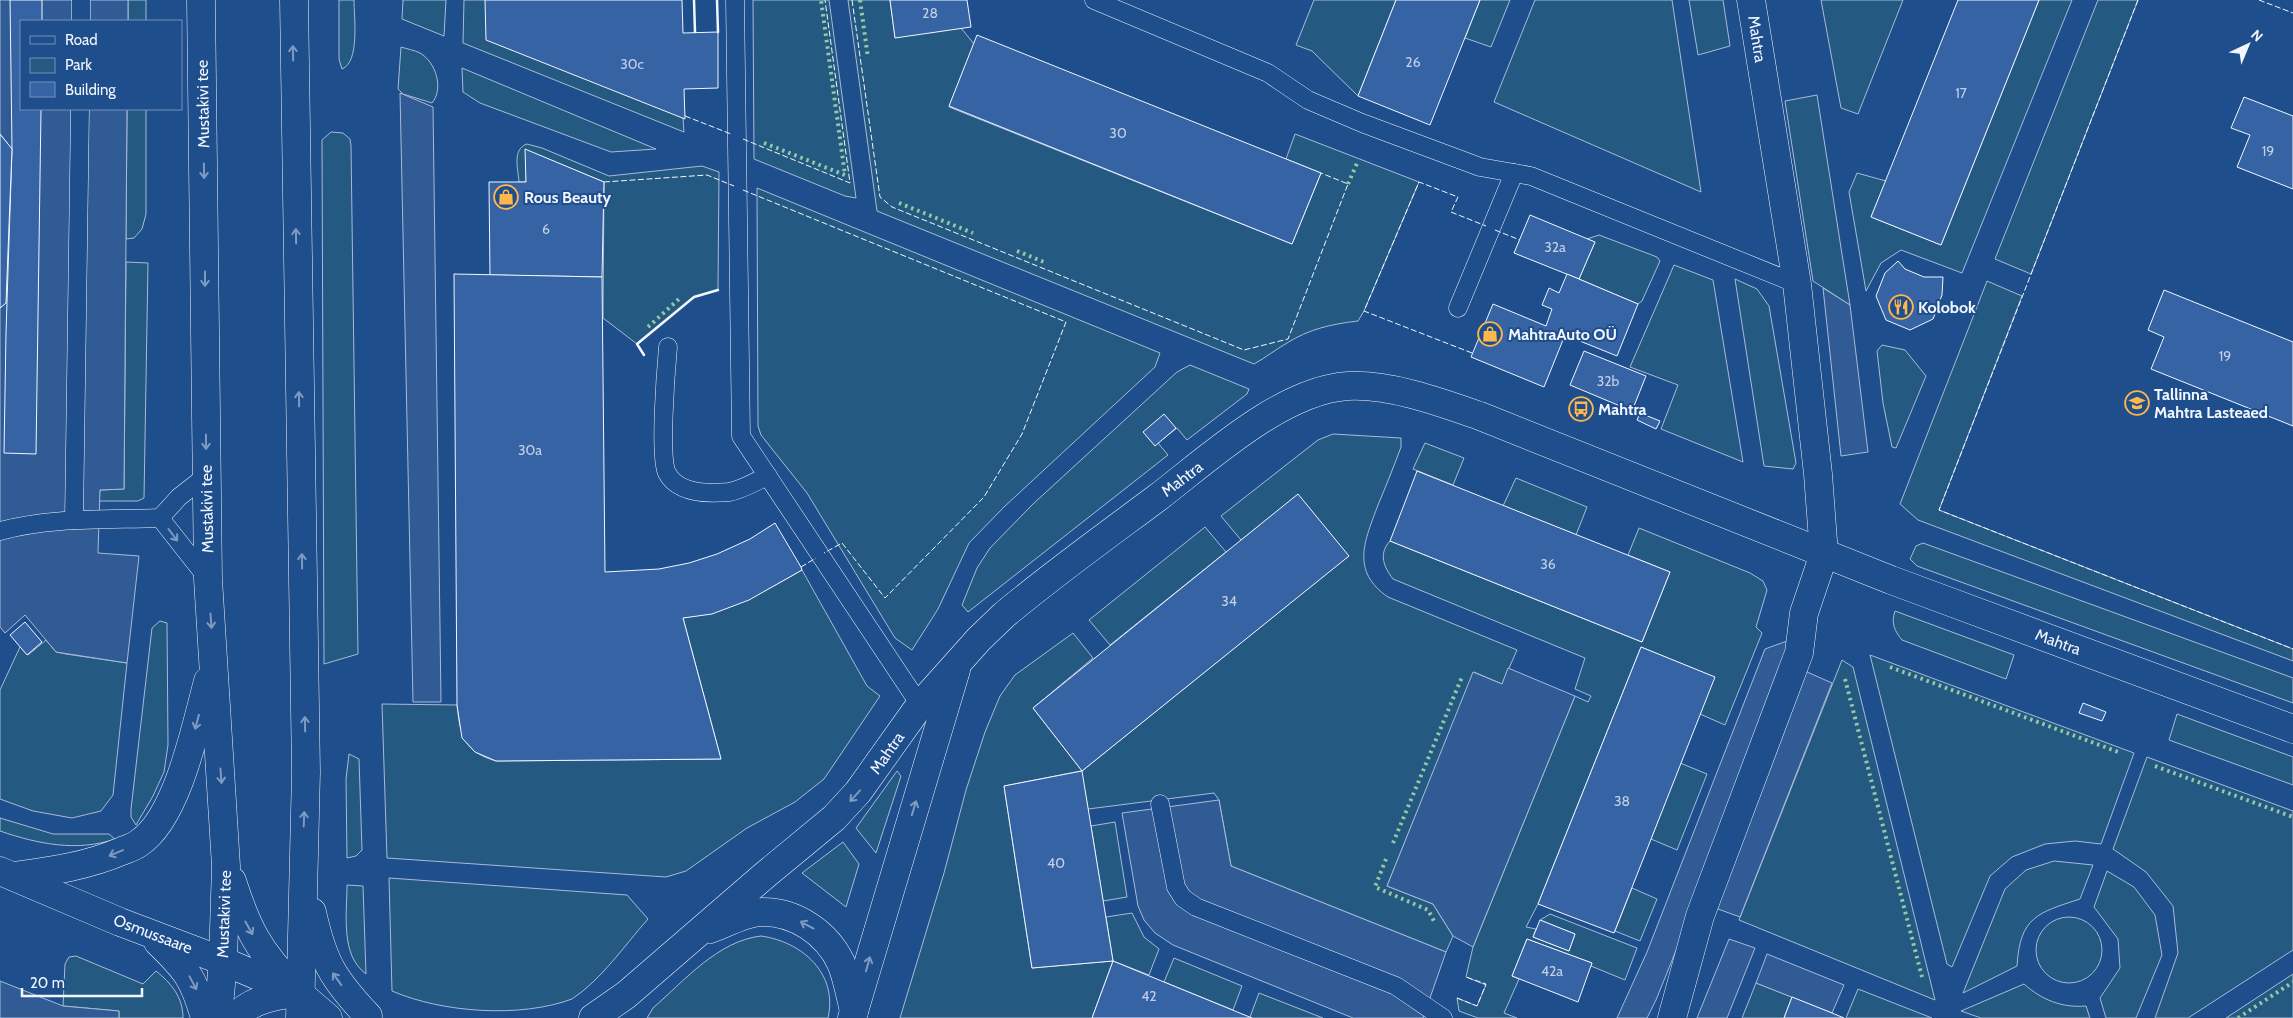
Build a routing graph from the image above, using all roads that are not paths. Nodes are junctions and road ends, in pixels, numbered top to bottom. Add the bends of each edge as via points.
1 (81, 0) edge
2 (201, 0) edge
3 (294, 0) edge
4 (735, 0) edge
5 (1094, 0) edge
6 (1751, 0) edge
7 (81, 20) edge
8 (80, 110) edge
9 (1514, 173) junction
10 (1797, 284) junction
11 (1458, 308) dead end
12 (668, 347) dead end
13 (206, 476) junction
14 (768, 476) junction
15 (160, 518) junction
16 (74, 520) junction
17 (0, 531) edge
18 (1824, 554) junction
19 (208, 579) junction
20 (214, 658) junction
21 (959, 660) junction
22 (920, 705) junction
23 (2293, 729) edge
24 (1160, 804) dead end
25 (226, 866) junction
26 (303, 866) junction
27 (7, 874) edge
28 (150, 934) junction
29 (696, 934) junction
30 (223, 961) junction
31 (300, 1006) edge
32 (623, 1006) edge
33 (272, 1008) edge
34 (853, 1014) edge
35 (372, 1017) edge
36 (205, 1018) edge
37 (218, 1018) edge
38 (235, 1018) edge
39 (328, 1018) edge
40 (593, 1018) edge
41 (1443, 1018) edge
42 (1672, 1018) edge

1 - 7 lane
2 -> 13 street, Mustakivi tee
26 -> 3 street via 306,772
4 - 14 lane via 741,436
5 - 9 lane via 1268,73 1308,100 1362,123 1480,167
6 - 10 street, Mahtra
8 - 16 lane
9 - 10 lane via 1531,176
9 - 11 lane
10 - 18 street, Mahtra
12 - 14 lane via 663,454 666,473 679,486 696,492 730,492
13 - 15 lane
13 - 19 street, Mustakivi tee
14 - 22 lane
15 - 16 lane
15 -> 19 lane
16 - 17 lane
18 - 21 street, Mahtra via 1480,416 1428,398 1348,386 1319,392 1257,422 1008,611
18 - 23 street, Mahtra
18 - 42 street via 1804,613 1799,653 1700,916
19 -> 20 street, Mustakivi tee
20 -> 25 street, Mustakivi tee
20 -> 27 street via 192,739 166,814 140,843 98,861 64,869
21 - 22 street, Mahtra
34 -> 21 street
22 -> 29 street, Mahtra via 869,779 834,818
24 - 41 lane via 1176,886 1184,898 1196,907 1396,986
25 - 30 street, Mustakivi tee
25 -> 31 street via 246,924
26 - 31 street
35 -> 26 street via 332,974 319,945
27 - 28 street, Osmussaare
28 - 30 street, Osmussaare
28 -> 36 street via 185,968 198,992
29 - 32 street, Mahtra
34 -> 29 street via 841,964 830,945 813,928 787,915 760,912
30 - 31 street, Osmussaare
30 - 33 street
30 - 37 street, Mustakivi tee
31 - 33 street
31 - 35 street
31 - 39 street, Osmussaare
32 - 40 street, Mahtra
33 - 38 street via 254,1003

